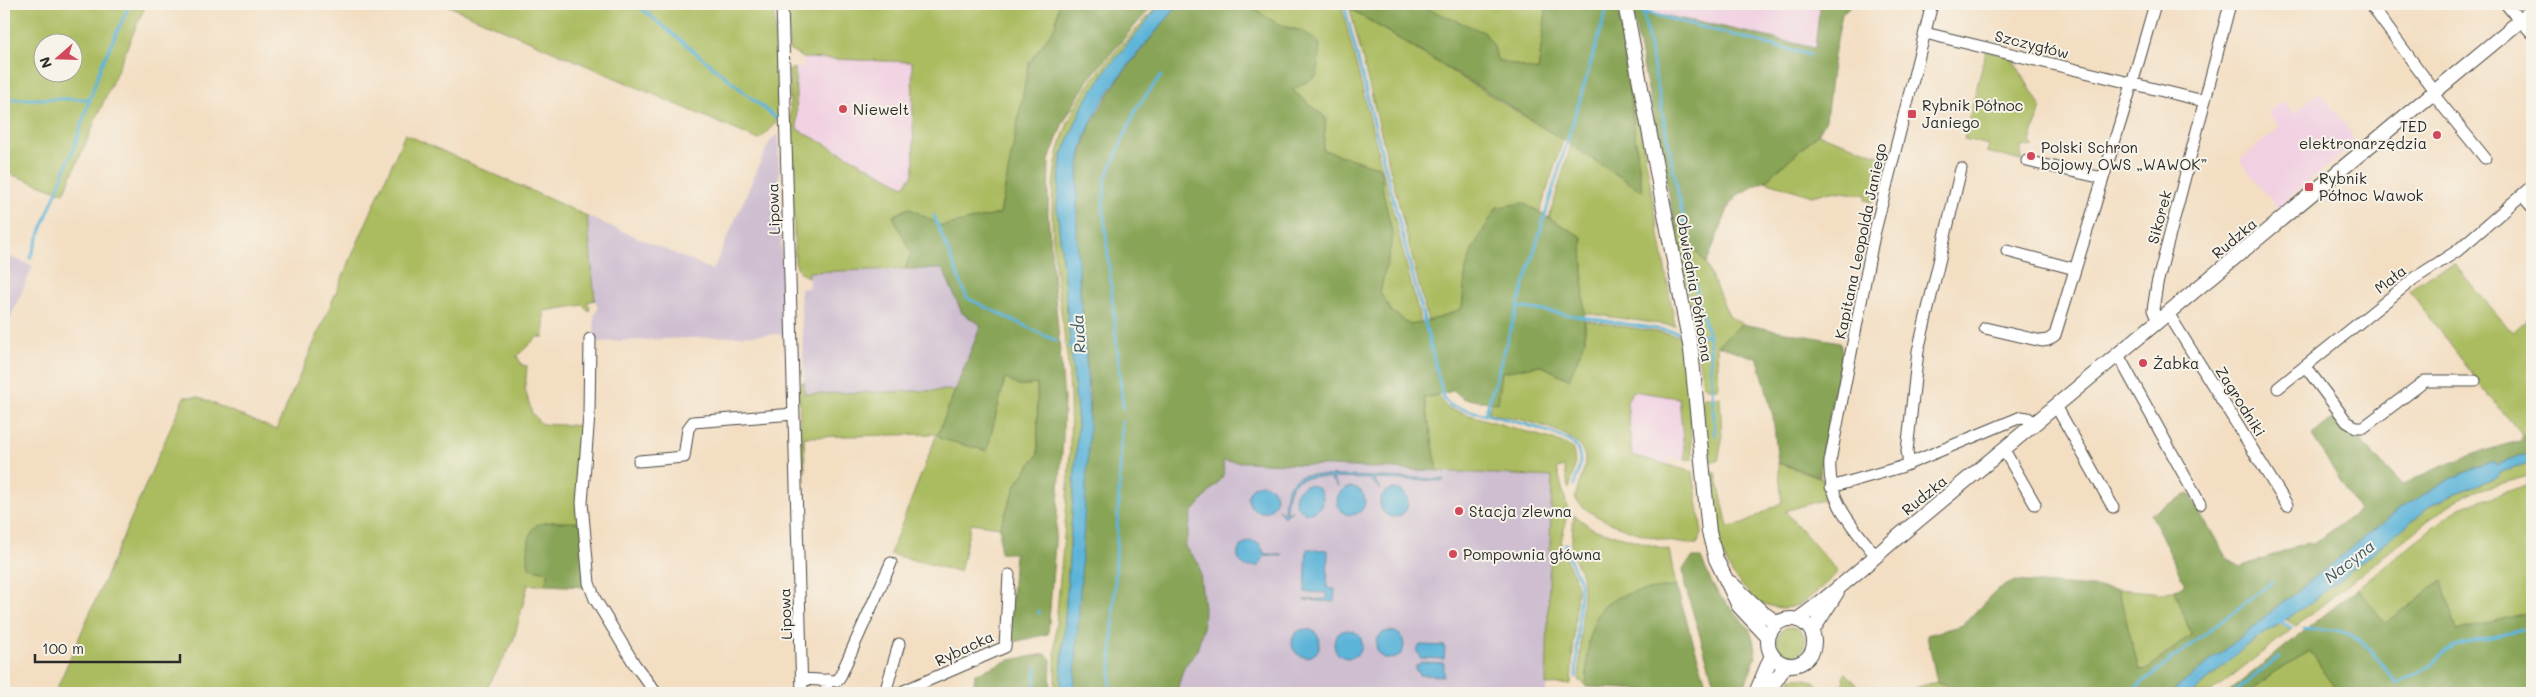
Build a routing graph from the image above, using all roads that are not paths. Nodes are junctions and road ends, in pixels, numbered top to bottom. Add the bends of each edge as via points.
1 (782, 4) edge
2 (1625, 4) edge
3 (1932, 4) edge
4 (2155, 4) edge
5 (2230, 4) edge
6 (2370, 4) edge
7 (2506, 4) edge
8 (2532, 11) edge
9 (2521, 21) junction
10 (1925, 33) junction
11 (2532, 33) edge
12 (2132, 84) junction
13 (2434, 93) junction
14 (2204, 101) junction
15 (2485, 158) dead end
16 (2027, 161) dead end
17 (1961, 169) dead end
18 (2103, 178) junction
19 (2532, 186) edge
20 (2522, 195) junction
21 (2532, 208) edge
22 (2006, 251) dead end
23 (2075, 270) junction
24 (2163, 317) junction
25 (1986, 328) dead end
26 (590, 339) dead end
27 (2118, 355) junction
28 (2305, 366) junction
29 (2475, 380) dead end
30 (2278, 388) dead end
31 (2056, 406) junction
32 (794, 414) junction
33 (2035, 424) junction
34 (2004, 450) junction
35 (639, 461) dead end
36 (1909, 464) junction
37 (1831, 487) junction
38 (2035, 504) dead end
39 (2200, 504) dead end
40 (2287, 505) dead end
41 (2114, 507) dead end
42 (1876, 556) junction
43 (891, 563) dead end
44 (1009, 576) dead end
45 (1725, 577) junction
46 (1837, 591) junction
47 (1797, 620) junction
48 (1777, 624) junction
49 (1812, 631) junction
50 (1768, 637) junction
51 (899, 644) dead end
52 (1772, 655) junction
53 (1786, 665) junction
54 (802, 679) junction
55 (827, 680) junction
56 (656, 693) edge
57 (802, 693) edge
58 (826, 693) edge
59 (885, 693) edge
60 (899, 693) edge
61 (1756, 693) edge
62 (1767, 693) edge

1 - 32 street, Lipowa
2 - 45 main road, Obwiednia Północna via 1691,350 1709,532
3 - 10 street, Kapitana Leopolda Janiego
4 - 12 street
5 - 14 street, Sikorek
6 - 13 street
7 - 9 street
8 - 9 main road, Rudzka
9 - 11 street
9 - 13 main road, Rudzka
10 - 12 street, Szczygłów
10 - 37 street, Kapitana Leopolda Janiego via 1874,235 1831,453
12 - 14 street, Szczygłów
12 - 18 street
13 - 15 street
13 - 24 main road, Rudzka
14 - 24 street, Sikorek via 2157,284 2153,310
16 - 18 street
17 - 36 street via 1918,352 1907,451
18 - 23 street
19 - 20 street, Mała
20 - 21 street
20 - 28 street, Mała via 2457,251 2415,278
22 - 23 street
23 - 25 street via 2056,333 2050,340 2042,342
24 - 27 main road, Rudzka
24 - 40 street, Zagrodniki
26 - 56 street via 589,430 582,503 589,583 595,599 635,665
27 - 31 main road, Rudzka
27 - 39 street
28 - 29 street via 2347,422 2364,428 2425,381
28 - 30 street, Mała
31 - 33 main road, Rudzka
31 - 41 street
32 - 35 street via 693,422 688,428 684,457
32 - 54 street, Lipowa
33 - 34 main road, Rudzka
33 - 36 street via 2021,417
34 - 38 street
34 - 42 main road, Rudzka
36 - 37 street
37 - 42 street, Kapitana Leopolda Janiego via 1839,506
42 - 46 main road, Rudzka
43 - 55 street via 839,679
44 - 60 street, Rybacka via 1005,647
45 - 48 main road, Obwiednia Północna
45 - 50 main road, Obwiednia Północna via 1739,606
46 - 47 main road, Rudzka
46 - 49 main road, Rudzka
47 - 48 main road via 1787,619
47 - 49 main road
48 - 50 main road
49 - 53 main road via 1814,645 1810,655 1802,662
50 - 52 main road
51 - 59 street
52 - 53 main road
52 - 61 main road
53 - 62 main road
54 - 55 street
54 - 57 street, Lipowa
55 - 58 street

